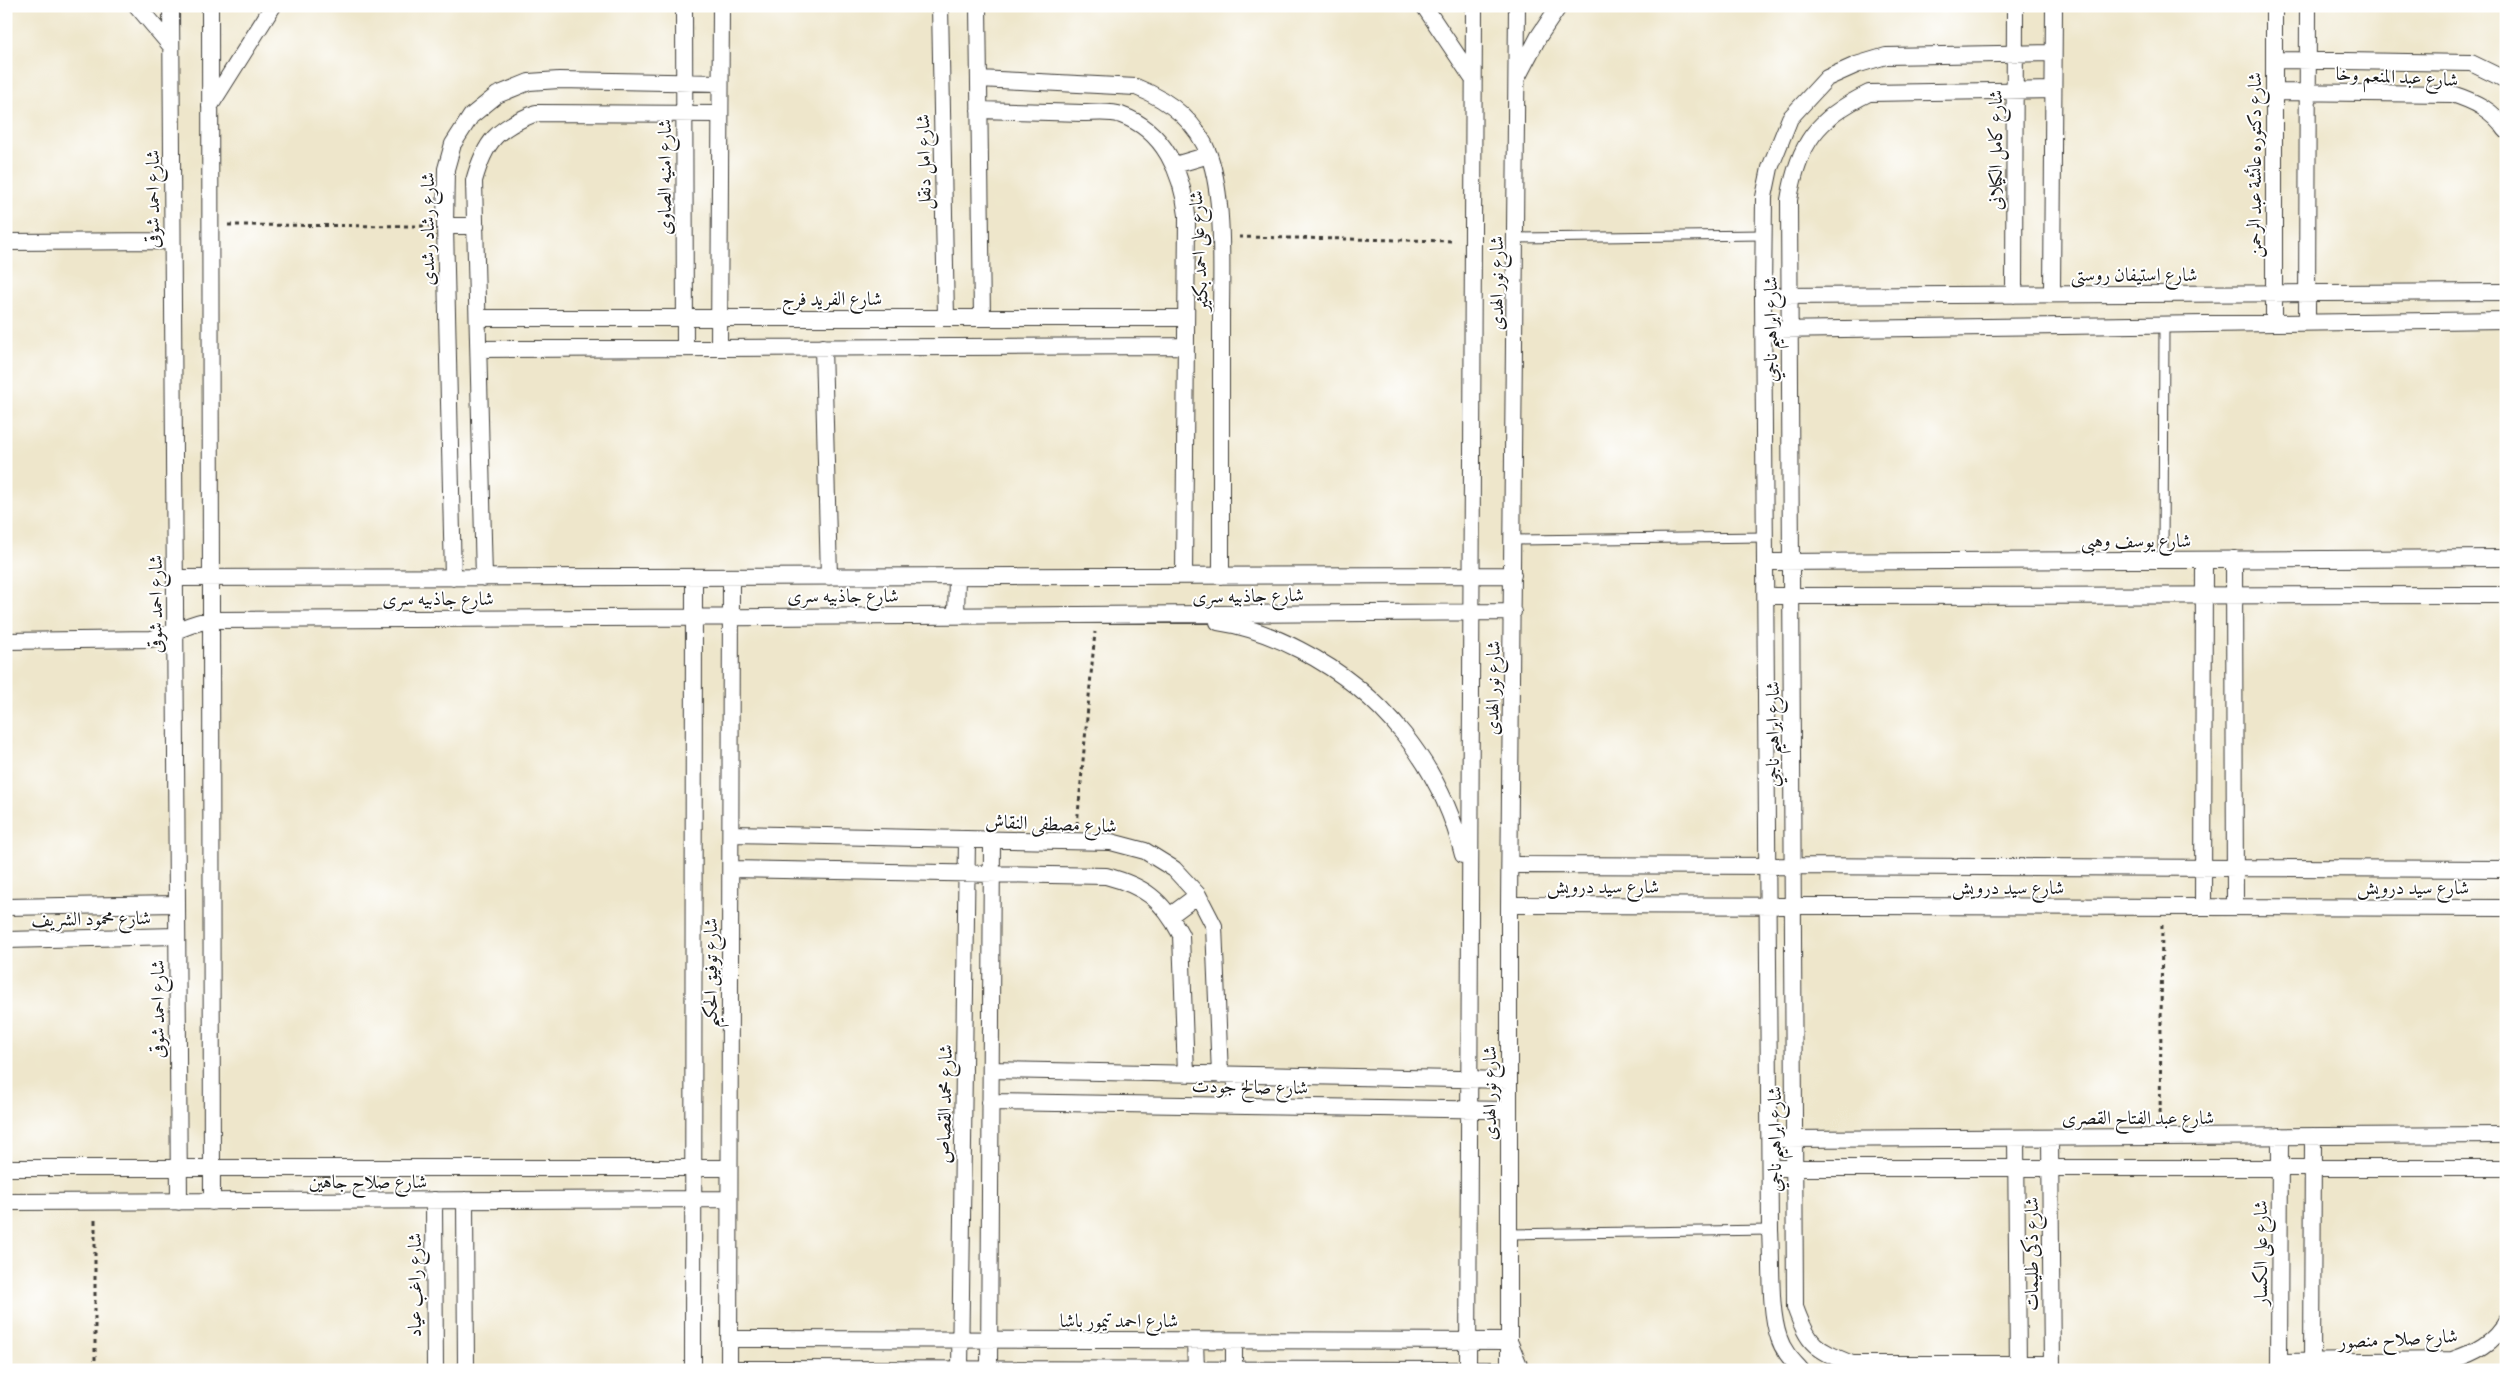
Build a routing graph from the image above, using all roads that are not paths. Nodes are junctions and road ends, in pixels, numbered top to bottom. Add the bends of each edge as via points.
1 (137, 6) edge
2 (171, 6) edge
3 (210, 6) edge
4 (274, 6) edge
5 (684, 6) edge
6 (721, 6) edge
7 (940, 6) edge
8 (978, 6) edge
9 (1424, 6) edge
10 (1474, 6) edge
11 (1517, 6) edge
12 (1559, 6) edge
13 (2014, 6) edge
14 (2054, 6) edge
15 (2274, 6) edge
16 (2308, 6) edge
17 (171, 46) junction
18 (2015, 53) junction
19 (2053, 53) junction
20 (2274, 60) junction
21 (2308, 60) junction
22 (1517, 78) junction
23 (979, 79) junction
24 (1473, 79) junction
25 (2506, 80) edge
26 (684, 82) junction
27 (720, 83) junction
28 (2015, 90) junction
29 (2053, 90) junction
30 (2274, 92) junction
31 (2308, 92) junction
32 (210, 106) junction
33 (979, 110) junction
34 (684, 114) junction
35 (720, 114) junction
36 (2506, 130) edge
37 (1209, 155) junction
38 (1175, 165) junction
39 (445, 226) junction
40 (476, 226) junction
41 (1764, 235) junction
42 (1516, 238) junction
43 (172, 241) junction
44 (6, 242) edge
45 (2506, 292) edge
46 (2274, 293) junction
47 (2307, 293) junction
48 (2014, 294) junction
49 (2052, 294) junction
50 (1763, 296) junction
51 (1790, 296) junction
52 (478, 318) junction
53 (685, 318) junction
54 (719, 318) junction
55 (946, 318) junction
56 (982, 318) junction
57 (1186, 318) junction
58 (2506, 320) edge
59 (2307, 322) junction
60 (2274, 323) junction
61 (2164, 324) junction
62 (1790, 329) junction
63 (1764, 330) junction
64 (1186, 346) junction
65 (823, 347) junction
66 (685, 348) junction
67 (719, 348) junction
68 (479, 349) junction
69 (1766, 538) junction
70 (1514, 540) junction
71 (2506, 558) edge
72 (2234, 559) junction
73 (2163, 560) junction
74 (2204, 560) junction
75 (1766, 562) junction
76 (1791, 562) junction
77 (1471, 575) junction
78 (1513, 575) junction
79 (957, 576) junction
80 (1184, 576) junction
81 (1221, 576) junction
82 (731, 577) junction
83 (828, 577) junction
84 (175, 578) junction
85 (211, 578) junction
86 (453, 578) junction
87 (484, 578) junction
88 (694, 578) junction
89 (2204, 595) junction
90 (2234, 595) junction
91 (2506, 595) edge
92 (1766, 596) junction
93 (1791, 596) junction
94 (1471, 612) junction
95 (1513, 612) junction
96 (956, 614) junction
97 (694, 616) junction
98 (731, 616) junction
99 (1176, 616) junction
100 (211, 620) junction
101 (176, 631) junction
102 (6, 642) edge
103 (731, 834) junction
104 (967, 839) junction
105 (992, 840) junction
106 (1510, 865) junction
107 (1768, 866) junction
108 (1793, 867) junction
109 (2204, 868) junction
110 (2235, 868) junction
111 (730, 869) junction
112 (2506, 869) edge
113 (967, 873) junction
114 (992, 874) junction
115 (1469, 880) junction
116 (1198, 895) junction
117 (177, 904) junction
118 (1509, 905) junction
119 (1768, 906) junction
120 (1793, 906) junction
121 (6, 907) edge
122 (2203, 907) junction
123 (2235, 907) junction
124 (2506, 908) edge
125 (1170, 915) junction
126 (177, 936) junction
127 (6, 940) edge
128 (990, 1070) junction
129 (1186, 1074) junction
130 (1228, 1075) junction
131 (1469, 1079) junction
132 (1509, 1080) junction
133 (990, 1102) junction
134 (1236, 1106) junction
135 (1469, 1110) junction
136 (1509, 1110) junction
137 (2280, 1136) junction
138 (2314, 1136) junction
139 (2506, 1136) edge
140 (2016, 1138) junction
141 (2050, 1138) junction
142 (1770, 1139) junction
143 (1794, 1139) junction
144 (6, 1168) edge
145 (178, 1168) junction
146 (212, 1168) junction
147 (694, 1168) junction
148 (729, 1168) junction
149 (1770, 1168) junction
150 (1794, 1168) junction
151 (2016, 1168) junction
152 (2050, 1168) junction
153 (2280, 1168) junction
154 (2313, 1168) junction
155 (2506, 1168) edge
156 (694, 1199) junction
157 (729, 1199) junction
158 (434, 1200) junction
159 (465, 1200) junction
160 (6, 1202) edge
161 (179, 1202) junction
162 (212, 1202) junction
163 (1770, 1230) junction
164 (1508, 1234) junction
165 (2506, 1321) edge
166 (730, 1339) junction
167 (961, 1340) junction
168 (989, 1340) junction
169 (1195, 1341) junction
170 (1234, 1341) junction
171 (1468, 1341) junction
172 (1509, 1341) junction
173 (1822, 1352) junction
174 (2279, 1366) edge
175 (2312, 1366) edge
176 (2018, 1367) edge
177 (2052, 1367) edge
178 (729, 1369) edge
179 (435, 1370) edge
180 (466, 1370) edge
181 (694, 1370) edge
182 (960, 1370) edge
183 (989, 1370) edge
184 (1196, 1370) edge
185 (1234, 1370) edge
186 (1468, 1370) edge
187 (1509, 1370) edge
188 (1521, 1370) edge
189 (1802, 1370) edge

1 - 17 street
2 - 17 street, شارع احمد شوقى
3 - 32 street
4 - 32 street
5 - 26 street, شارع امنيه الصاوى
6 - 27 street
7 - 55 street, شارع امل دنقل
8 - 23 street
9 - 24 street
10 - 24 street, شارع نور الهدى
11 - 22 street, شارع نور الهدى
12 - 22 street
13 - 18 street, شارع كامل الكيلانى
14 - 19 street
15 - 20 street, شارع دكتوره عائشة عبد الرحمن
16 - 21 street
17 - 43 street, شارع احمد شوقى
18 - 19 street, شارع ابراهيم ناجي
18 - 28 street, شارع كامل الكيلانى
18 - 41 street, شارع ابراهيم ناجي via 1886,56 1827,78 1790,118 1778,142 1764,197
19 - 29 street
20 - 21 street, شارع عبد المنعم وخا
20 - 30 street, شارع دكتوره عائشة عبد الرحمن
21 - 25 street, شارع عبد المنعم وخا via 2471,63
21 - 31 street
22 - 42 street, شارع نور الهدى
23 - 33 street
23 - 37 street, شارع على احمد بكثير via 1136,87 1160,97 1181,112
24 - 77 street, شارع نور الهدى
26 - 27 street, شارع رشاد رشدى
26 - 34 street, شارع امنيه الصاوى
26 - 39 street, شارع رشاد رشدى via 529,82 497,95 471,116 453,144 446,169
27 - 35 street
28 - 29 street, شارع ابراهيم ناجي
28 - 48 street, شارع كامل الكيلانى
28 - 51 street, شارع ابراهيم ناجي via 1869,93 1843,106 1822,124 1804,146 1794,172 1789,200
29 - 49 street
30 - 31 street, شارع عبد المنعم وخا
30 - 46 street, شارع دكتوره عائشة عبد الرحمن
31 - 36 street, شارع عبد المنعم وخا via 2452,94 2472,100 2490,112
31 - 47 street
32 - 85 street
33 - 38 street, شارع على احمد بكثير via 1120,114 1142,126 1161,144
33 - 56 street
34 - 35 street
34 - 40 street via 560,111 536,113 513,122 494,137 481,157 474,181
34 - 53 street, شارع امنيه الصاوى
35 - 54 street
37 - 38 street
37 - 81 street, شارع على احمد بكثير via 1221,236
38 - 57 street, شارع على احمد بكثير via 1184,189 1187,215
39 - 40 street
39 - 86 street, شارع رشاد رشدى
40 - 52 street
41 - 42 lane
41 - 50 street, شارع ابراهيم ناجي
42 - 70 street, شارع نور الهدى
43 - 44 street
43 - 84 street, شارع احمد شوقى
45 - 47 street, شارع استيفان روستى
46 - 47 street, شارع استيفان روستى
46 - 49 street, شارع استيفان روستى
46 - 60 street, شارع دكتوره عائشة عبد الرحمن
47 - 59 street
48 - 49 street, شارع استيفان روستى
48 - 51 street, شارع استيفان روستى
50 - 51 street, شارع استيفان روستى
50 - 63 street, شارع ابراهيم ناجي
51 - 62 street, شارع ابراهيم ناجي
52 - 53 street, شارع الفريد فرج
52 - 68 street
53 - 54 street, شارع الفريد فرج
53 - 66 street, شارع امنيه الصاوى
54 - 55 street, شارع الفريد فرج
54 - 67 street
55 - 56 street, شارع الفريد فرج
56 - 57 street, شارع الفريد فرج
57 - 64 street, شارع على احمد بكثير
58 - 59 street
59 - 60 street
60 - 61 street
61 - 62 street
61 - 73 lane
62 - 63 street
62 - 76 street, شارع ابراهيم ناجي
63 - 69 street, شارع ابراهيم ناجي
64 - 65 street
64 - 80 street, شارع على احمد بكثير
65 - 67 street
65 - 83 street
66 - 67 street
66 - 68 street
68 - 87 street
69 - 70 lane
69 - 75 street, شارع ابراهيم ناجي
70 - 78 street, شارع نور الهدى
71 - 72 street, شارع يوسف وهبى
72 - 74 street, شارع يوسف وهبى
72 - 90 street
73 - 74 street, شارع يوسف وهبى
73 - 76 street, شارع يوسف وهبى
74 - 89 street
75 - 76 street, شارع يوسف وهبى
75 - 92 street, شارع ابراهيم ناجي
76 - 93 street, شارع ابراهيم ناجي
77 - 78 street, شارع جاذبيه سرى
77 - 81 street, شارع جاذبيه سرى
77 - 94 street, شارع نور الهدى
78 - 95 street, شارع نور الهدى
79 - 80 street, شارع جاذبيه سرى
79 - 83 street, شارع جاذبيه سرى
79 - 96 street
80 - 81 street, شارع جاذبيه سرى
82 - 83 street, شارع جاذبيه سرى
82 - 88 street, شارع جاذبيه سرى
82 - 98 street, شارع توفيق الحكيم
84 - 85 street, شارع جاذبيه سرى
84 - 101 street, شارع احمد شوقى
85 - 86 street, شارع جاذبيه سرى
85 - 100 street
86 - 87 street, شارع جاذبيه سرى
87 - 88 street, شارع جاذبيه سرى
88 - 97 street, شارع توفيق الحكيم
89 - 90 street
89 - 93 street
89 - 109 street
90 - 91 street
90 - 110 street
92 - 93 street
92 - 107 street, شارع ابراهيم ناجي
93 - 108 street, شارع ابراهيم ناجي
94 - 95 street, شارع جاذبيه سرى
94 - 99 street, شارع جاذبيه سرى
94 - 115 street, شارع نور الهدى
95 - 106 street, شارع نور الهدى
96 - 98 street, شارع جاذبيه سرى
96 - 99 street, شارع جاذبيه سرى
97 - 98 street, شارع جاذبيه سرى
97 - 100 street, شارع جاذبيه سرى
97 - 147 street, شارع توفيق الحكيم
98 - 103 street, شارع توفيق الحكيم
99 - 115 street via 1228,623 1279,639 1326,664 1369,696 1405,734 1435,779 1456,828
100 - 101 street, شارع جاذبيه سرى via 193,623
100 - 146 street
101 - 102 street, شارع جاذبيه سرى via 143,640
101 - 117 street, شارع احمد شوقى
103 - 104 street, شارع مصطفى النقاش
103 - 111 street, شارع توفيق الحكيم
104 - 105 street, شارع مصطفى النقاش
104 - 113 street, شارع محمد القصاص
105 - 114 street
105 - 116 street, شارع مصطفى النقاش via 1111,842 1145,851 1174,870
106 - 107 street, شارع سيد درويش
106 - 118 street, شارع نور الهدى
107 - 108 street, شارع سيد درويش
107 - 119 street, شارع ابراهيم ناجي
108 - 109 street, شارع سيد درويش
108 - 120 street, شارع ابراهيم ناجي
109 - 110 street, شارع سيد درويش
109 - 122 street
110 - 112 street, شارع سيد درويش
110 - 123 street
111 - 113 street
111 - 148 street, شارع توفيق الحكيم
113 - 114 street
113 - 167 street, شارع محمد القصاص
114 - 125 street via 1106,876 1131,883 1153,896
114 - 128 street
115 - 131 street, شارع نور الهدى
116 - 125 street
116 - 130 street, شارع مصطفى النقاش via 1214,926
117 - 121 street, شارع محمود الشريف
117 - 126 street, شارع احمد شوقى
118 - 119 street, شارع سيد درويش
118 - 132 street, شارع نور الهدى
119 - 120 street, شارع سيد درويش
119 - 142 street, شارع ابراهيم ناجي
120 - 122 street, شارع سيد درويش
120 - 143 street, شارع ابراهيم ناجي
122 - 123 street, شارع سيد درويش
123 - 124 street, شارع سيد درويش
125 - 129 street via 1181,935
126 - 127 street, شارع محمود الشريف
126 - 145 street, شارع احمد شوقى
128 - 129 street, شارع صالح جودت
128 - 133 street
129 - 130 street, شارع صالح جودت
130 - 131 street, شارع صالح جودت
130 - 134 street, شارع مصطفى النقاش
131 - 132 street, شارع صالح جودت
131 - 135 street, شارع نور الهدى
132 - 136 street, شارع نور الهدى
133 - 134 street, شارع صالح جودت
133 - 168 street
134 - 135 street, شارع صالح جودت
135 - 136 street, شارع صالح جودت
135 - 171 street, شارع نور الهدى
136 - 164 street, شارع نور الهدى
137 - 138 street, شارع عبد الفتاح القصرى
137 - 141 street, شارع عبد الفتاح القصرى
137 - 153 street, شارع على الكسار
138 - 139 street, شارع عبد الفتاح القصرى
138 - 154 street
140 - 141 street, شارع عبد الفتاح القصرى
140 - 143 street, شارع عبد الفتاح القصرى
140 - 151 street, شارع ذكى طليمات
141 - 152 street, شارع ذكى طليمات
142 - 143 street, شارع عبد الفتاح القصرى
142 - 149 street, شارع ابراهيم ناجي
143 - 150 street, شارع ابراهيم ناجي
144 - 145 street, شارع صلاح جاهين
145 - 146 street, شارع صلاح جاهين
145 - 161 street, شارع احمد شوقى
146 - 147 street, شارع صلاح جاهين
146 - 162 street
147 - 148 street, شارع صلاح جاهين
147 - 156 street, شارع توفيق الحكيم
148 - 157 street, شارع توفيق الحكيم
149 - 150 street
149 - 163 street, شارع ابراهيم ناجي
150 - 151 street
150 - 173 street, شارع ابراهيم ناجي via 1795,1307 1804,1332
151 - 152 street
151 - 176 street, شارع ذكى طليمات
152 - 153 street
152 - 177 street, شارع ذكى طليمات
153 - 154 street
153 - 174 street, شارع على الكسار
154 - 155 street
154 - 175 street
156 - 157 street, شارع صلاح جاهين
156 - 159 street, شارع صلاح جاهين
156 - 181 street, شارع توفيق الحكيم
157 - 166 street, شارع توفيق الحكيم
158 - 159 street, شارع صلاح جاهين
158 - 162 street, شارع صلاح جاهين
158 - 179 street, شارع راغب عياد
159 - 180 street
160 - 161 street, شارع صلاح جاهين
161 - 162 street, شارع صلاح جاهين
163 - 164 lane
163 - 189 street, شارع ابراهيم ناجي via 1774,1320 1779,1339 1789,1357
164 - 172 street, شارع نور الهدى
165 - 175 street, شارع صلاح منصور via 2489,1342 2472,1354 2452,1360
166 - 167 street, شارع احمد تيمور باشا
166 - 178 street, شارع توفيق الحكيم
167 - 168 street, شارع احمد تيمور باشا
167 - 182 street, شارع محمد القصاص
168 - 169 street, شارع احمد تيمور باشا
168 - 183 street
169 - 170 street, شارع احمد تيمور باشا
169 - 184 street
170 - 171 street, شارع احمد تيمور باشا
170 - 185 street
171 - 172 street, شارع احمد تيمور باشا
171 - 186 street, شارع نور الهدى
172 - 187 street, شارع نور الهدى
172 - 188 street
173 - 176 street, شارع ابراهيم ناجي via 1852,1364
173 - 189 street
174 - 175 street, شارع صلاح منصور
176 - 177 street, شارع ابراهيم ناجي
178 - 182 street
182 - 183 street
183 - 184 street
184 - 185 street
185 - 186 street
186 - 187 street

